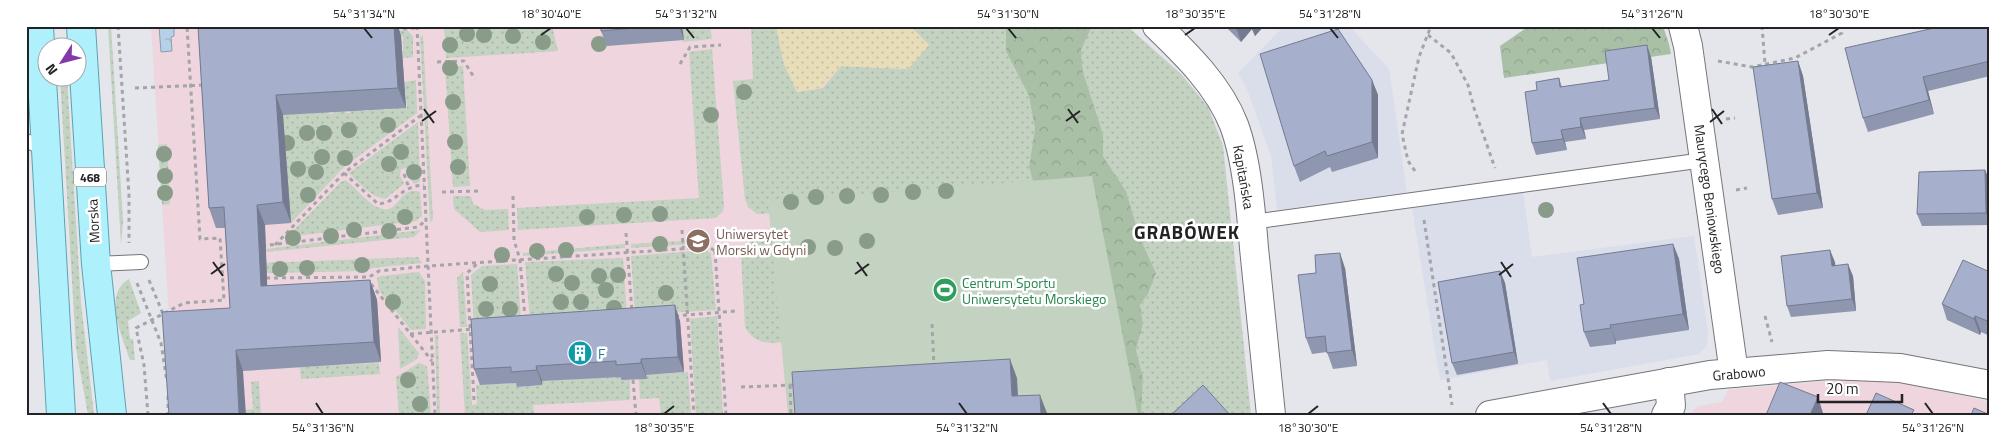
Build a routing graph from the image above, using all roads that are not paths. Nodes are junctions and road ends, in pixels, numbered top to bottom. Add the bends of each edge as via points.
1 (39, 26) edge
2 (81, 26) edge
3 (1157, 26) edge
4 (1683, 26) edge
5 (36, 144) edge
6 (1704, 160) junction
7 (1252, 222) junction
8 (136, 263) road end
9 (96, 264) junction
10 (1734, 373) junction
11 (1669, 382) junction
12 (1990, 384) edge
13 (62, 415) edge
14 (112, 415) edge
15 (1271, 415) edge
16 (1490, 415) edge
17 (1666, 415) edge

1 - 5 main road
2 - 9 main road, Morska / 468
3 - 7 street, Kapitańska via 1208,82 1234,125 1242,154
4 - 6 street, Maurycego Beniowskiego
5 - 13 main road
6 - 7 lane
6 - 10 street, Maurycego Beniowskiego
7 - 15 street, Kapitańska
8 - 9 lane
9 - 14 main road, Morska / 468
10 - 11 street, Grabowo
10 - 12 street, Grabowo via 1828,365 1900,368
11 - 16 street, Grabowo
11 - 17 street via 1671,406

